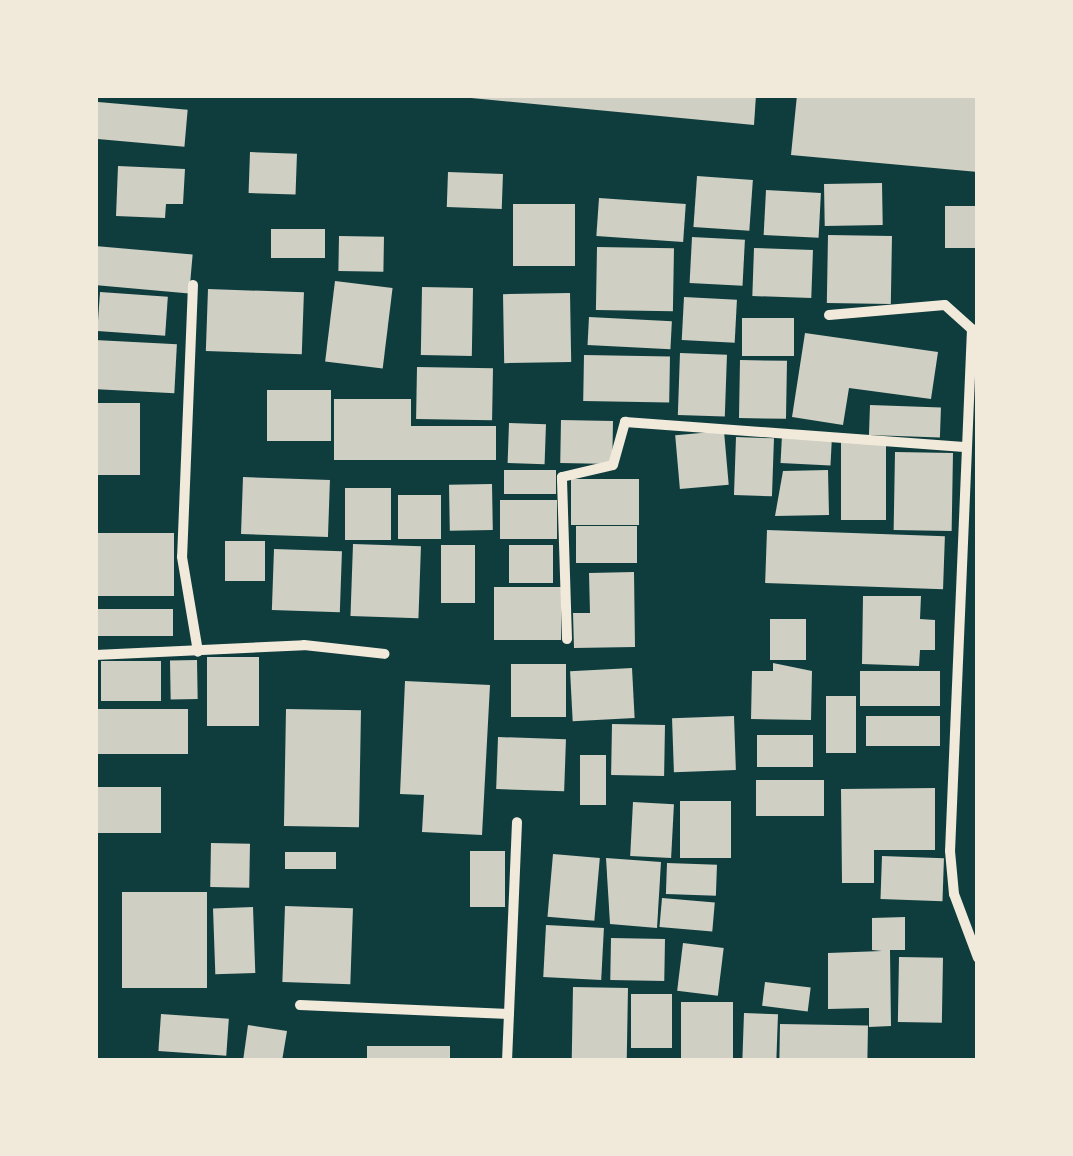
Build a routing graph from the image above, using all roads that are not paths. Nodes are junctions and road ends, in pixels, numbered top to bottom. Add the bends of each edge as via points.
1 (193, 285) dead end
2 (829, 315) dead end
3 (964, 447) junction
4 (567, 639) dead end
5 (198, 652) junction
6 (385, 654) dead end
7 (95, 655) edge
8 (518, 822) dead end
9 (978, 958) edge
10 (300, 1004) dead end
11 (508, 1014) junction
12 (506, 1061) edge

1 - 5 street via 181,491
2 - 3 street via 945,304 968,318
3 - 4 street via 625,422 614,465 562,478
3 - 9 street via 950,850 954,894
5 - 6 street via 304,645
5 - 7 street
8 - 11 street
10 - 11 street
11 - 12 street

